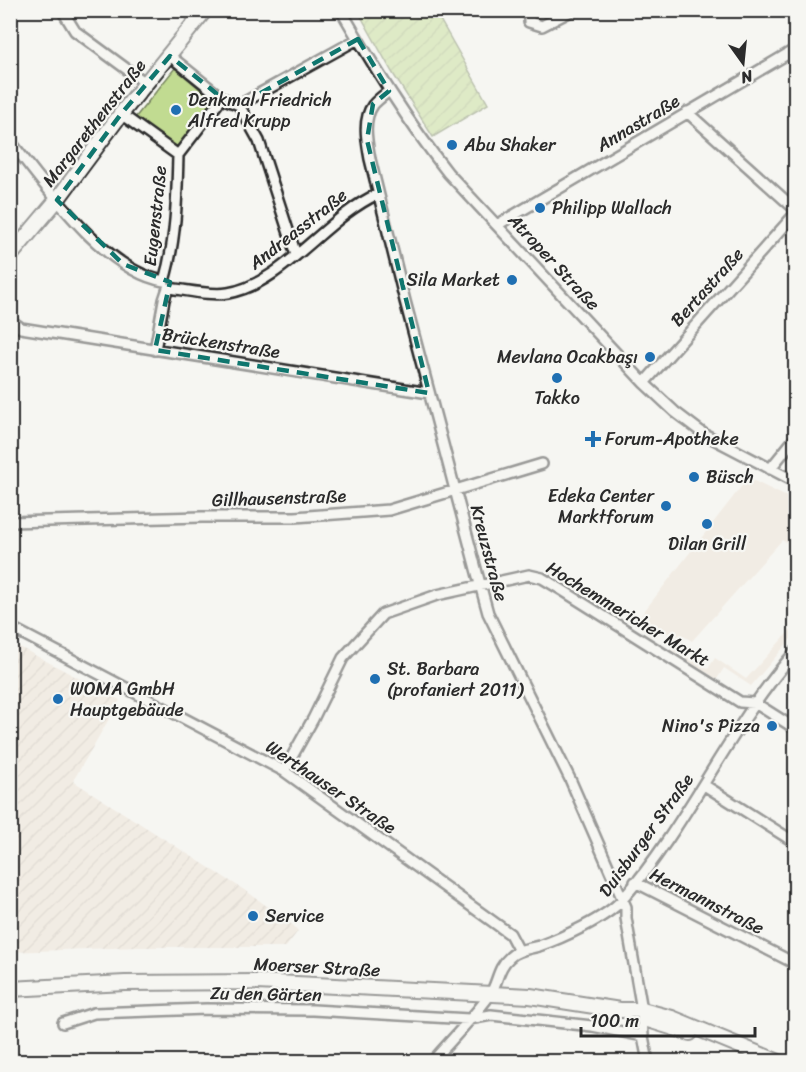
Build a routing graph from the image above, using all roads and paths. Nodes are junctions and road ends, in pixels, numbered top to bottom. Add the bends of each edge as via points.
1 (62, 10) edge
2 (205, 10) edge
3 (529, 10) edge
4 (573, 10) edge
5 (341, 11) edge
6 (358, 39) junction
7 (795, 49) edge
8 (170, 56) junction
9 (147, 84) junction
10 (388, 91) junction
11 (222, 98) junction
12 (239, 105) junction
13 (687, 112) junction
14 (121, 114) junction
15 (10, 141) edge
16 (178, 154) junction
17 (378, 194) junction
18 (57, 200) junction
19 (795, 211) edge
20 (497, 225) junction
21 (296, 255) junction
22 (10, 256) edge
23 (166, 285) junction
24 (10, 320) edge
25 (156, 350) junction
26 (644, 383) junction
27 (429, 393) junction
28 (795, 437) edge
29 (542, 465) dead end
30 (770, 469) junction
31 (795, 482) edge
32 (455, 492) junction
33 (10, 522) edge
34 (480, 584) junction
35 (10, 627) edge
36 (795, 651) edge
37 (755, 703) junction
38 (795, 729) edge
39 (284, 771) junction
40 (704, 785) junction
41 (795, 843) edge
42 (635, 882) junction
43 (622, 900) junction
44 (519, 951) junction
45 (795, 964) edge
46 (10, 989) edge
47 (490, 994) junction
48 (642, 1014) junction
49 (469, 1019) junction
50 (63, 1023) dead end
51 (643, 1036) junction
52 (432, 1062) edge
53 (648, 1062) edge
54 (779, 1062) edge

1 - 9 street via 75,31
2 - 8 main road, Margarethenstraße
3 - 4 street via 529,22 542,26
5 - 6 street, Atroper Straße
6 - 10 street, Atroper Straße
6 - 12 street
7 - 13 street, Annastraße
8 - 9 main road, Margarethenstraße
8 - 11 street
9 - 14 main road, Margarethenstraße
10 - 17 street, Kreuzstraße via 374,104 367,118 367,140
10 - 20 street, Atroper Straße via 448,173
11 - 12 street
11 - 16 street
12 - 21 street via 259,141
13 - 19 street
13 - 20 street, Annastraße
14 - 16 street
14 - 18 main road, Margarethenstraße
15 - 18 street, Andreasstraße
16 - 23 street, Eugenstraße via 176,212
17 - 21 street, Andreasstraße via 361,202
17 - 27 street, Kreuzstraße
18 - 22 main road, Margarethenstraße
18 - 23 street, Andreasstraße via 123,264
19 - 26 street, Bertastraße
20 - 26 street, Atroper Straße
21 - 23 street, Andreasstraße via 258,283 227,294
23 - 25 street, Eugenstraße
24 - 25 street, Brückenstraße via 21,328
25 - 27 street, Brückenstraße
26 - 30 street, Atroper Straße via 704,434
27 - 32 street, Kreuzstraße
28 - 30 street
29 - 32 street, Gillhausenstraße
30 - 31 street, Atroper Straße
32 - 33 street, Gillhausenstraße via 389,510 295,517
32 - 34 street, Kreuzstraße
34 - 37 street, Hochemmericher Markt via 521,576 542,578 740,702
34 - 39 street, Hochemmericher Markt via 383,615 343,658
34 - 43 street, Kreuzstraße via 488,613 570,779
35 - 39 street, Werthauser Straße
36 - 37 street, Duisburger Straße
37 - 38 street, Hochemmericher Markt
37 - 40 street, Duisburger Straße
39 - 44 street, Werthauser Straße via 510,934
40 - 41 street
40 - 42 street, Duisburger Straße
42 - 43 street, Duisburger Straße
42 - 45 street, Hermannstraße
43 - 44 street, Duisburger Straße via 611,912 569,933
43 - 48 street, Kreuzstraße
44 - 47 street, Duisburger Straße via 499,970
46 - 47 main road, Moerser Straße via 257,982
47 - 48 main road, Moerser Straße via 537,997
47 - 49 street, Duisburger Straße
48 - 51 street
48 - 54 main road, Moerser Straße via 669,1028 729,1042
49 - 50 street, Zu den Gärten via 313,1010 206,1009 94,1013
49 - 51 street via 491,1015
49 - 52 street, Duisburger Straße
51 - 53 street

